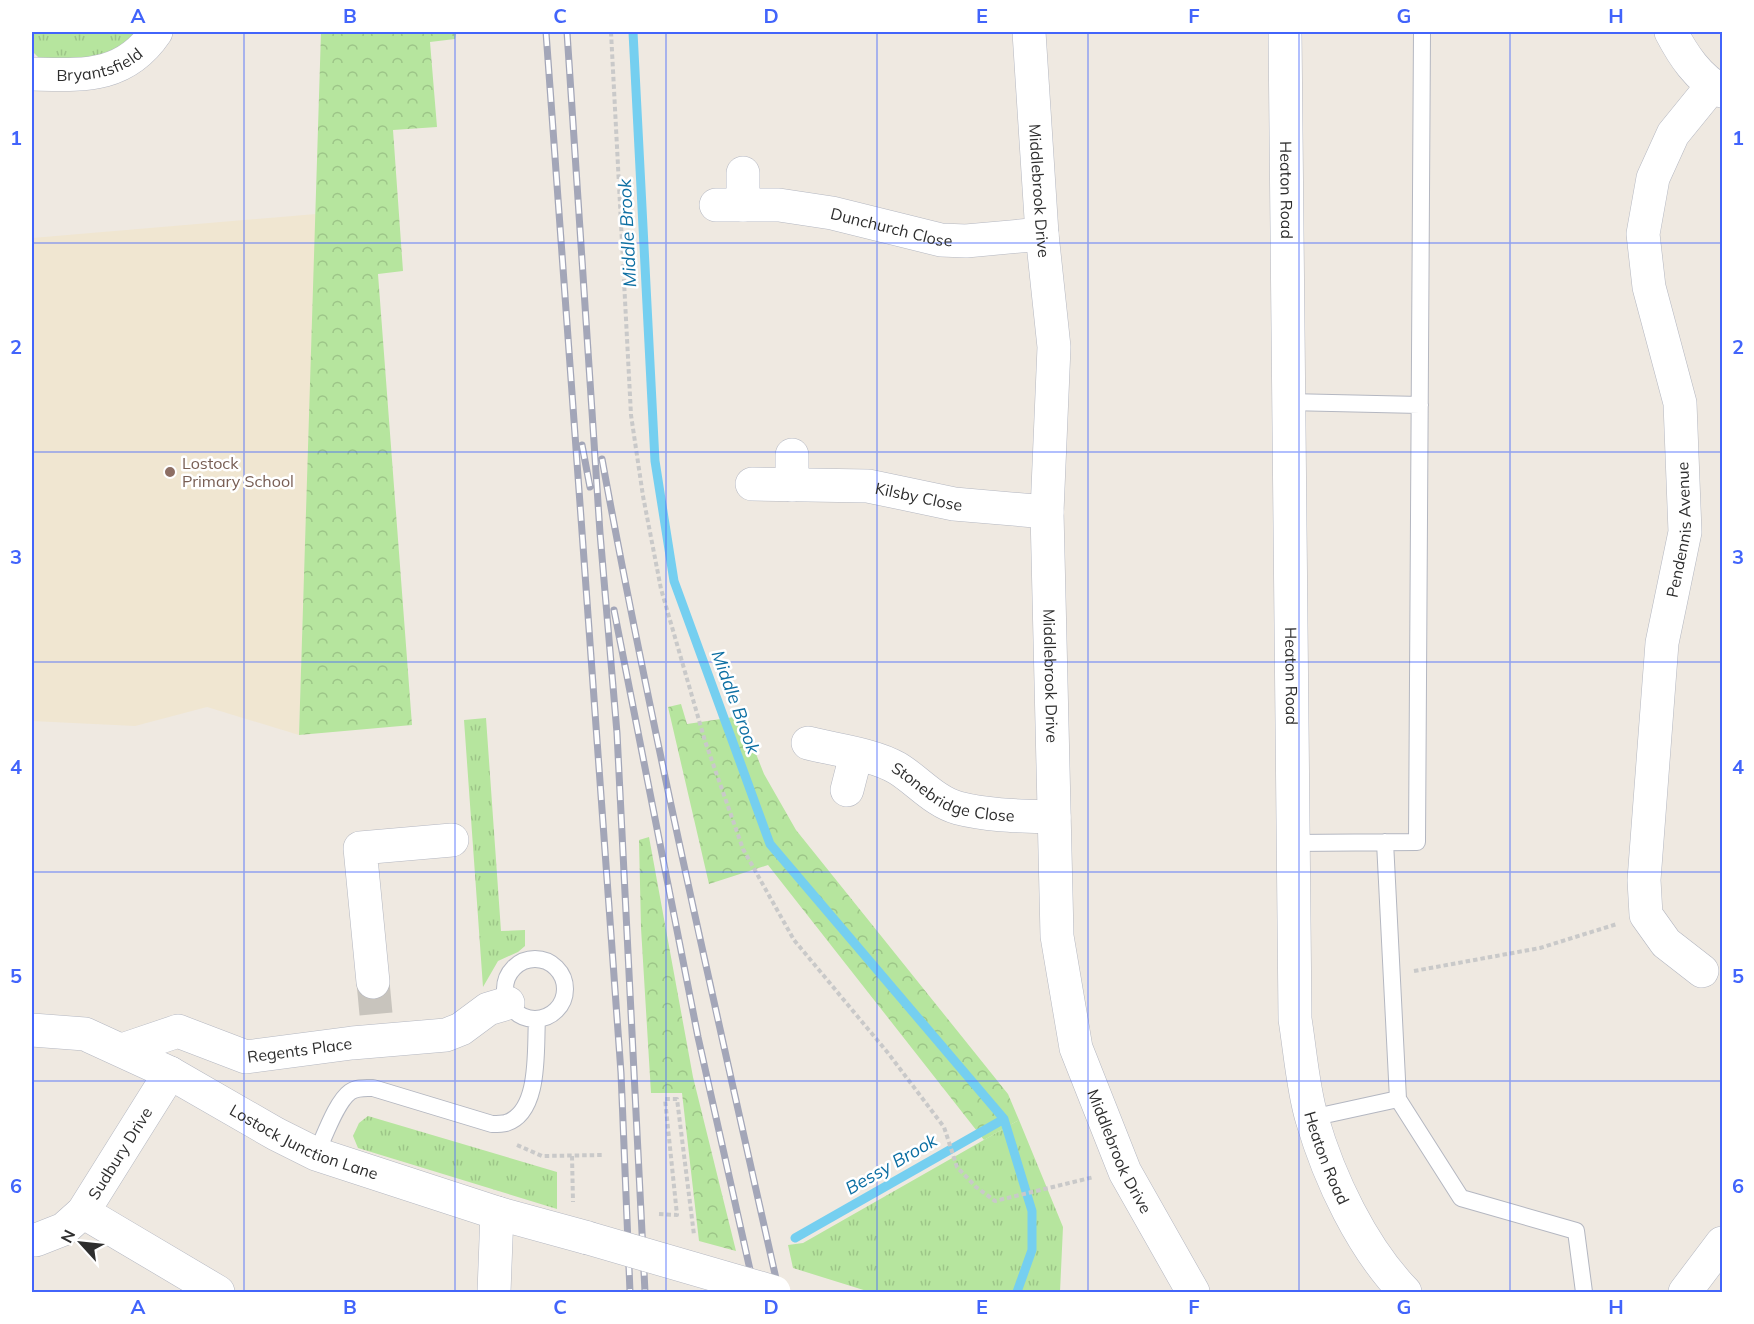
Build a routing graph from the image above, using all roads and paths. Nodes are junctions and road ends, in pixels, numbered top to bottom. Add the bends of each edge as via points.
1 (156, 32) edge
2 (612, 32) edge
3 (1029, 32) edge
4 (1285, 32) edge
5 (1422, 32) edge
6 (1671, 32) edge
7 (32, 74) edge
8 (1717, 88) edge
9 (742, 173) dead end
10 (1042, 234) junction
11 (1288, 402) junction
12 (1420, 405) junction
13 (752, 484) dead end
14 (1047, 512) junction
15 (808, 743) dead end
16 (856, 755) junction
17 (847, 790) dead end
18 (1054, 817) junction
19 (452, 840) dead end
20 (1385, 842) junction
21 (1293, 843) junction
22 (1646, 915) junction
23 (1702, 971) dead end
24 (1392, 975) junction
25 (373, 982) tunnel mouth
26 (508, 1003) junction
27 (537, 1020) junction
28 (32, 1030) edge
29 (122, 1050) junction
30 (170, 1073) junction
31 (1398, 1099) junction
32 (1311, 1118) junction
33 (492, 1124) junction
34 (316, 1154) junction
35 (604, 1155) dead end
36 (573, 1156) junction
37 (1064, 1186) dead end
38 (83, 1212) junction
39 (497, 1213) junction
40 (659, 1214) dead end
41 (579, 1236) junction
42 (32, 1240) edge
43 (1722, 1243) edge
44 (698, 1270) junction
45 (218, 1293) edge
46 (494, 1293) edge
47 (774, 1293) edge
48 (1193, 1293) edge
49 (1405, 1293) edge
50 (1584, 1293) edge
51 (1685, 1293) edge

1 - 7 street, Bryantsfield via 141,52 117,67 85,75
2 - 37 path via 632,415 643,496 661,589 705,741 743,849 794,940 944,1127 957,1167 976,1187 996,1201
3 - 10 street, Middlebrook Drive
4 - 11 street, Heaton Road
5 - 12 lane
6 - 8 street via 1683,57
8 - 22 street, Pendennis Avenue via 1673,134 1653,178 1643,234 1649,288 1680,403 1685,532 1662,643 1644,880
9 - 10 street, Dunchurch Close via 729,205 779,205 832,213 941,240
10 - 14 street, Middlebrook Drive via 1054,347
11 - 12 lane
11 - 21 street, Heaton Road
12 - 20 lane via 1417,842
13 - 14 street, Kilsby Close via 792,470 954,504
14 - 18 street, Middlebrook Drive
15 - 16 street, Stonebridge Close
16 - 17 street
16 - 18 street, Stonebridge Close via 898,768 957,808
18 - 48 street, Middlebrook Drive via 1057,936 1076,1048 1125,1172
19 - 25 street via 349,849
20 - 21 lane
20 - 24 lane
21 - 32 street, Heaton Road via 1295,1019
22 - 23 street via 1666,943
22 - 24 path via 1540,948
24 - 31 lane
26 - 27 lane via 517,1014
26 - 27 lane via 505,988 513,969 530,960 549,963 562,977 565,996 554,1013
26 - 29 street, Regents Place via 488,1009 446,1035 377,1028 246,1057 178,1031
27 - 33 lane via 534,1085 529,1102 507,1123
28 - 29 street, Lostock Junction Lane via 85,1034
29 - 30 street, Lostock Junction Lane
30 - 34 street, Lostock Junction Lane
30 - 38 street, Sudbury Drive
31 - 32 lane
31 - 50 lane via 1461,1198 1576,1231
32 - 49 street, Heaton Road via 1336,1185 1370,1248
33 - 34 lane via 373,1088 359,1088 342,1101
33 - 36 path via 508,1141 543,1156
34 - 39 street, Lostock Junction Lane
35 - 36 path
36 - 41 path via 573,1204
38 - 42 street, Sudbury Drive via 64,1228
38 - 45 street
39 - 41 street, Lostock Junction Lane
39 - 46 street
40 - 44 path via 676,1215 664,1099 677,1099
41 - 44 street, Lostock Junction Lane, bridge
43 - 51 street
44 - 47 street, Lostock Junction Lane, bridge

